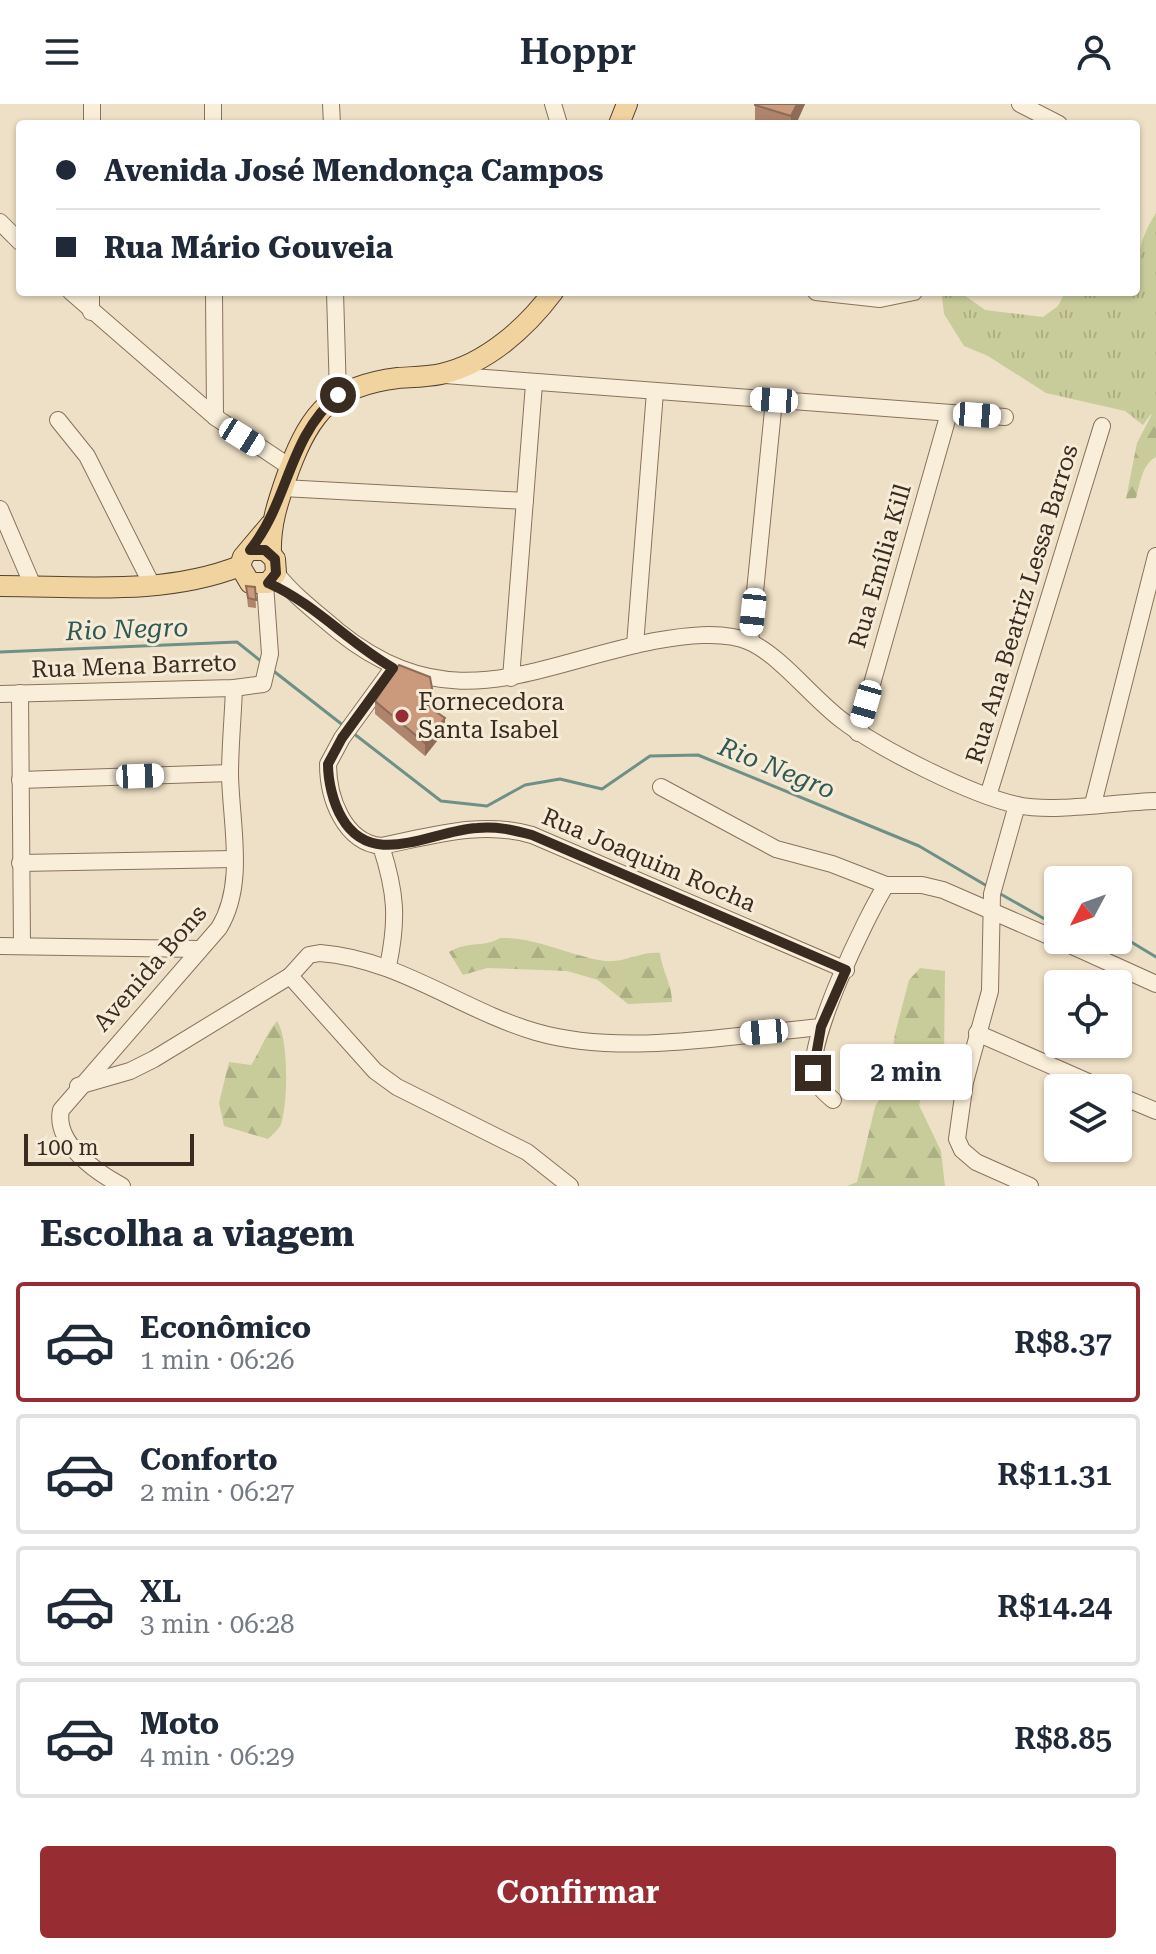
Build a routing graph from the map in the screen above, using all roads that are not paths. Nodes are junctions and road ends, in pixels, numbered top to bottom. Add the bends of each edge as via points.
1 (1020, 104) edge
2 (1051, 120) edge
3 (0, 222) edge
4 (16, 238) edge
5 (75, 296) edge
6 (91, 296) edge
7 (214, 296) edge
8 (335, 296) edge
9 (549, 296) edge
10 (856, 296) edge
11 (895, 296) edge
12 (91, 312) junction
13 (441, 374) junction
14 (534, 384) junction
15 (655, 392) junction
16 (338, 395) junction
17 (774, 400) junction
18 (949, 413) junction
19 (215, 417) junction
20 (1005, 417) dead end
21 (58, 420) dead end
22 (1102, 426) dead end
23 (290, 467) junction
24 (283, 488) junction
25 (525, 501) junction
26 (0, 509) edge
27 (1156, 556) edge
28 (260, 570) junction
29 (0, 586) edge
30 (33, 586) junction
31 (153, 587) junction
32 (750, 642) junction
33 (635, 645) junction
34 (393, 668) junction
35 (511, 678) junction
36 (234, 688) junction
37 (20, 693) junction
38 (0, 694) edge
39 (858, 733) junction
40 (230, 773) junction
41 (20, 780) junction
42 (661, 787) dead end
43 (988, 796) junction
44 (1156, 801) edge
45 (1093, 804) junction
46 (1017, 805) junction
47 (381, 846) junction
48 (233, 859) junction
49 (20, 863) junction
50 (886, 885) junction
51 (991, 901) junction
52 (1044, 932) edge
53 (0, 946) edge
54 (22, 946) junction
55 (200, 949) junction
56 (1089, 954) edge
57 (388, 966) junction
58 (846, 970) junction
59 (290, 976) junction
60 (1156, 984) edge
61 (821, 1027) junction
62 (977, 1033) junction
63 (109, 1051) junction
64 (130, 1071) junction
65 (1070, 1074) edge
66 (78, 1086) junction
67 (833, 1100) dead end
68 (1132, 1101) edge
69 (1156, 1111) edge
70 (122, 1186) edge
71 (570, 1186) edge
72 (1030, 1186) edge

1 - 2 street
3 - 4 street
5 - 12 street
6 - 12 street
7 - 19 street
8 - 16 street
9 - 13 main road via 493,350
10 - 11 street
12 - 19 street
13 - 14 street
13 - 16 main road via 373,382
14 - 15 street
14 - 25 street
15 - 17 street
15 - 33 street
16 - 23 main road via 314,416
17 - 18 street
17 - 32 street
18 - 20 street
18 - 39 street, Rua Emília Kill
19 - 23 street
21 - 31 street via 87,456
22 - 43 street, Rua Ana Beatriz Lessa Barros
23 - 24 main road
24 - 25 street
24 - 28 main road
25 - 35 street
26 - 30 street
27 - 45 street
28 - 31 main road
28 - 34 street
28 - 36 street, Rua Mena Barreto via 268,674 263,684
29 - 30 main road
30 - 31 main road
32 - 33 street via 705,636
32 - 39 street
33 - 35 street
34 - 35 street via 456,681
34 - 47 street via 328,764 339,813 352,834
36 - 37 street, Rua Mena Barreto
36 - 40 street, Avenida Bons
37 - 38 street, Rua Mena Barreto
37 - 41 street
39 - 43 street
40 - 41 street
40 - 48 street, Avenida Bons
41 - 49 street
42 - 50 street via 776,849
43 - 46 street
44 - 45 street
45 - 46 street
46 - 51 street
47 - 57 street via 397,915
47 - 58 street, Rua Joaquim Rocha via 475,828 506,828
48 - 49 street
48 - 55 street, Avenida Bons via 228,912
49 - 54 street
50 - 51 street via 922,885
50 - 58 street
51 - 52 street
51 - 62 street via 990,991
53 - 54 street
54 - 55 street
55 - 63 street, Avenida Bons
56 - 60 street
57 - 59 street via 320,953 300,962
57 - 61 street via 493,1017 567,1038 625,1043
58 - 61 street
59 - 64 street
59 - 71 street via 375,1071 516,1146
61 - 67 street via 813,1073
62 - 65 street
62 - 72 street via 957,1139 976,1162
63 - 64 street
63 - 66 street, Avenida Bons
64 - 66 street
66 - 70 street, Avenida Bons via 61,1110 61,1130 89,1164
68 - 69 street

